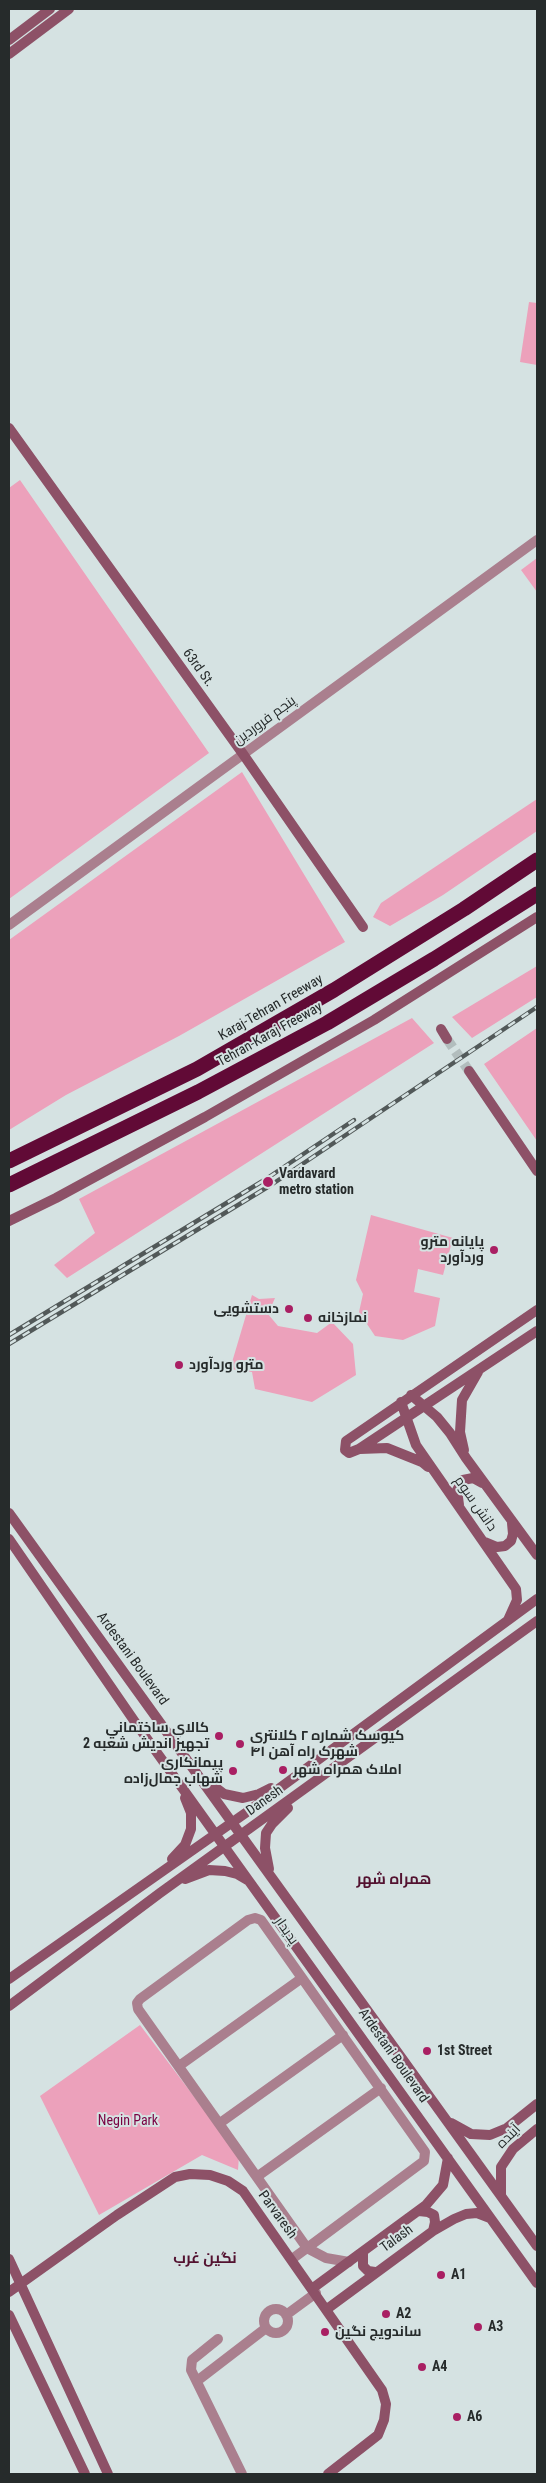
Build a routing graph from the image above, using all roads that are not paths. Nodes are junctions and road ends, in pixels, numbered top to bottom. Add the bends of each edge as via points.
1 (50, 9) edge
2 (70, 9) edge
3 (9, 40) edge
4 (9, 54) edge
5 (9, 428) edge
6 (537, 540) edge
7 (243, 754) junction
8 (537, 860) edge
9 (537, 894) edge
10 (537, 917) edge
11 (9, 925) edge
12 (363, 927) dead end
13 (441, 1029) dead end
14 (447, 1039) tunnel mouth
15 (469, 1071) tunnel mouth
16 (9, 1161) edge
17 (537, 1171) edge
18 (9, 1185) edge
19 (9, 1220) edge
20 (537, 1310) edge
21 (537, 1331) edge
22 (482, 1367) junction
23 (411, 1396) junction
24 (401, 1402) junction
25 (423, 1406) junction
26 (407, 1418) junction
27 (359, 1449) junction
28 (466, 1458) junction
29 (439, 1478) junction
30 (487, 1487) junction
31 (459, 1505) junction
32 (9, 1513) edge
33 (512, 1522) junction
34 (9, 1539) edge
35 (484, 1541) junction
36 (537, 1555) edge
37 (537, 1599) edge
38 (508, 1620) junction
39 (537, 1621) edge
40 (194, 1768) junction
41 (296, 1776) junction
42 (179, 1783) junction
43 (308, 1788) junction
44 (232, 1823) junction
45 (216, 1834) junction
46 (240, 1835) junction
47 (224, 1846) junction
48 (162, 1871) junction
49 (270, 1876) junction
50 (252, 1883) junction
51 (160, 1893) junction
52 (287, 1899) junction
53 (272, 1911) junction
54 (302, 1978) junction
55 (9, 1979) edge
56 (9, 2006) edge
57 (343, 2035) junction
58 (179, 2066) junction
59 (381, 2088) junction
60 (537, 2104) edge
61 (448, 2122) junction
62 (220, 2123) junction
63 (537, 2129) edge
64 (448, 2158) junction
65 (258, 2176) junction
66 (502, 2196) junction
67 (419, 2211) junction
68 (491, 2219) junction
69 (433, 2230) junction
70 (537, 2246) edge
71 (308, 2248) junction
72 (363, 2252) junction
73 (9, 2259) edge
74 (292, 2259) junction
75 (349, 2262) junction
76 (375, 2272) junction
77 (537, 2283) edge
78 (21, 2285) junction
79 (315, 2291) junction
80 (9, 2292) edge
81 (327, 2309) junction
82 (9, 2315) edge
83 (286, 2315) junction
84 (266, 2328) junction
85 (218, 2339) dead end
86 (197, 2381) junction
87 (85, 2474) edge
88 (108, 2474) edge
89 (242, 2474) edge
90 (328, 2474) edge

1 - 3 street
2 - 4 street
5 - 7 street, 63rd St.
6 - 7 street, پنجم فروردین
7 - 11 street, پنجم فروردین
7 - 12 street, 63rd St.
8 - 16 highway, Karaj-Tehran Freeway via 334,990 205,1064
9 - 18 highway, Tehran-Karaj Freeway via 327,1023 198,1092
10 - 19 street via 374,1020 205,1117
13 - 14 street
15 - 17 street
20 - 23 street
21 - 22 street
22 - 25 street
22 - 28 street via 462,1400 460,1432
23 - 24 street
23 - 25 street, دانش سوم
24 - 26 street, دانش سوم
24 - 27 street via 344,1445 349,1452
25 - 26 street
25 - 28 street, دانش سوم via 446,1428
26 - 27 street
26 - 29 street, دانش سوم via 416,1445
27 - 29 street via 387,1448 422,1462
28 - 30 street, دانش سوم
29 - 31 street, دانش سوم
30 - 31 street via 473,1478 463,1480 457,1490
30 - 33 street, دانش سوم
31 - 35 street, دانش سوم
32 - 40 street, Ardestani Boulevard
33 - 35 street via 511,1541 505,1546 497,1548
33 - 36 street, دانش سوم
34 - 42 street
35 - 38 street, دانش سوم via 516,1590 517,1600
37 - 38 street, Danesh
38 - 41 street, Danesh
39 - 43 street, Danesh
40 - 41 street via 224,1794 243,1798
40 - 44 street, Ardestani Boulevard
41 - 44 street, Danesh
42 - 45 street
42 - 48 street via 191,1814 191,1829 185,1846
43 - 46 street, Danesh
43 - 49 street via 266,1833
44 - 45 street, Danesh
44 - 46 street, Ardestani Boulevard
45 - 47 street, Ardestani Boulevard
45 - 48 street, Danesh
46 - 47 street, Danesh
46 - 49 street, Ardestani Boulevard
47 - 50 street, Ardestani Boulevard
47 - 51 street, Danesh
48 - 55 street, Danesh
49 - 52 street, Ardestani Boulevard
50 - 51 street via 237,1874 209,1870
50 - 53 street, Ardestani Boulevard
51 - 56 street, Danesh
52 - 53 street via 274,1898
52 - 61 street, Ardestani Boulevard
53 - 64 street, Ardestani Boulevard
54 - 57 street, پدیدار
54 - 58 street
54 - 58 street, پدیدار via 262,1920 248,1920 137,2003
57 - 59 street, پدیدار
57 - 62 street
58 - 62 street, پدیدار
59 - 65 street
59 - 71 street, پدیدار via 421,2145 425,2152 424,2161
60 - 61 street via 507,2128 490,2135 471,2134
61 - 66 street, Ardestani Boulevard
62 - 65 street, پدیدار
63 - 66 street, آینده via 512,2149 500,2167
64 - 67 street, Talash via 443,2185
64 - 68 street, Ardestani Boulevard
65 - 71 street, پدیدار
66 - 70 street, Ardestani Boulevard
67 - 69 street via 434,2215
67 - 72 street, Talash
68 - 69 street, Talash via 477,2213 466,2214
68 - 77 street, Ardestani Boulevard
69 - 76 street, Talash
71 - 74 street
71 - 75 street, پدیدار via 326,2258
72 - 75 street, Talash
72 - 76 street via 363,2266
73 - 78 street
74 - 78 street, Parvaresh via 243,2191 228,2180 190,2174 175,2177
74 - 79 street, Parvaresh
75 - 79 street, Talash
76 - 81 street, Talash
78 - 80 street, Parvaresh
78 - 88 street
79 - 81 street, Parvaresh
79 - 83 street
81 - 90 street, Parvaresh via 382,2390 386,2404 378,2435
82 - 87 street
83 - 84 street via 288,2324 283,2331 276,2333
83 - 84 street via 279,2309 268,2311 264,2317
84 - 86 street
85 - 86 street via 192,2360 191,2370
86 - 89 street

